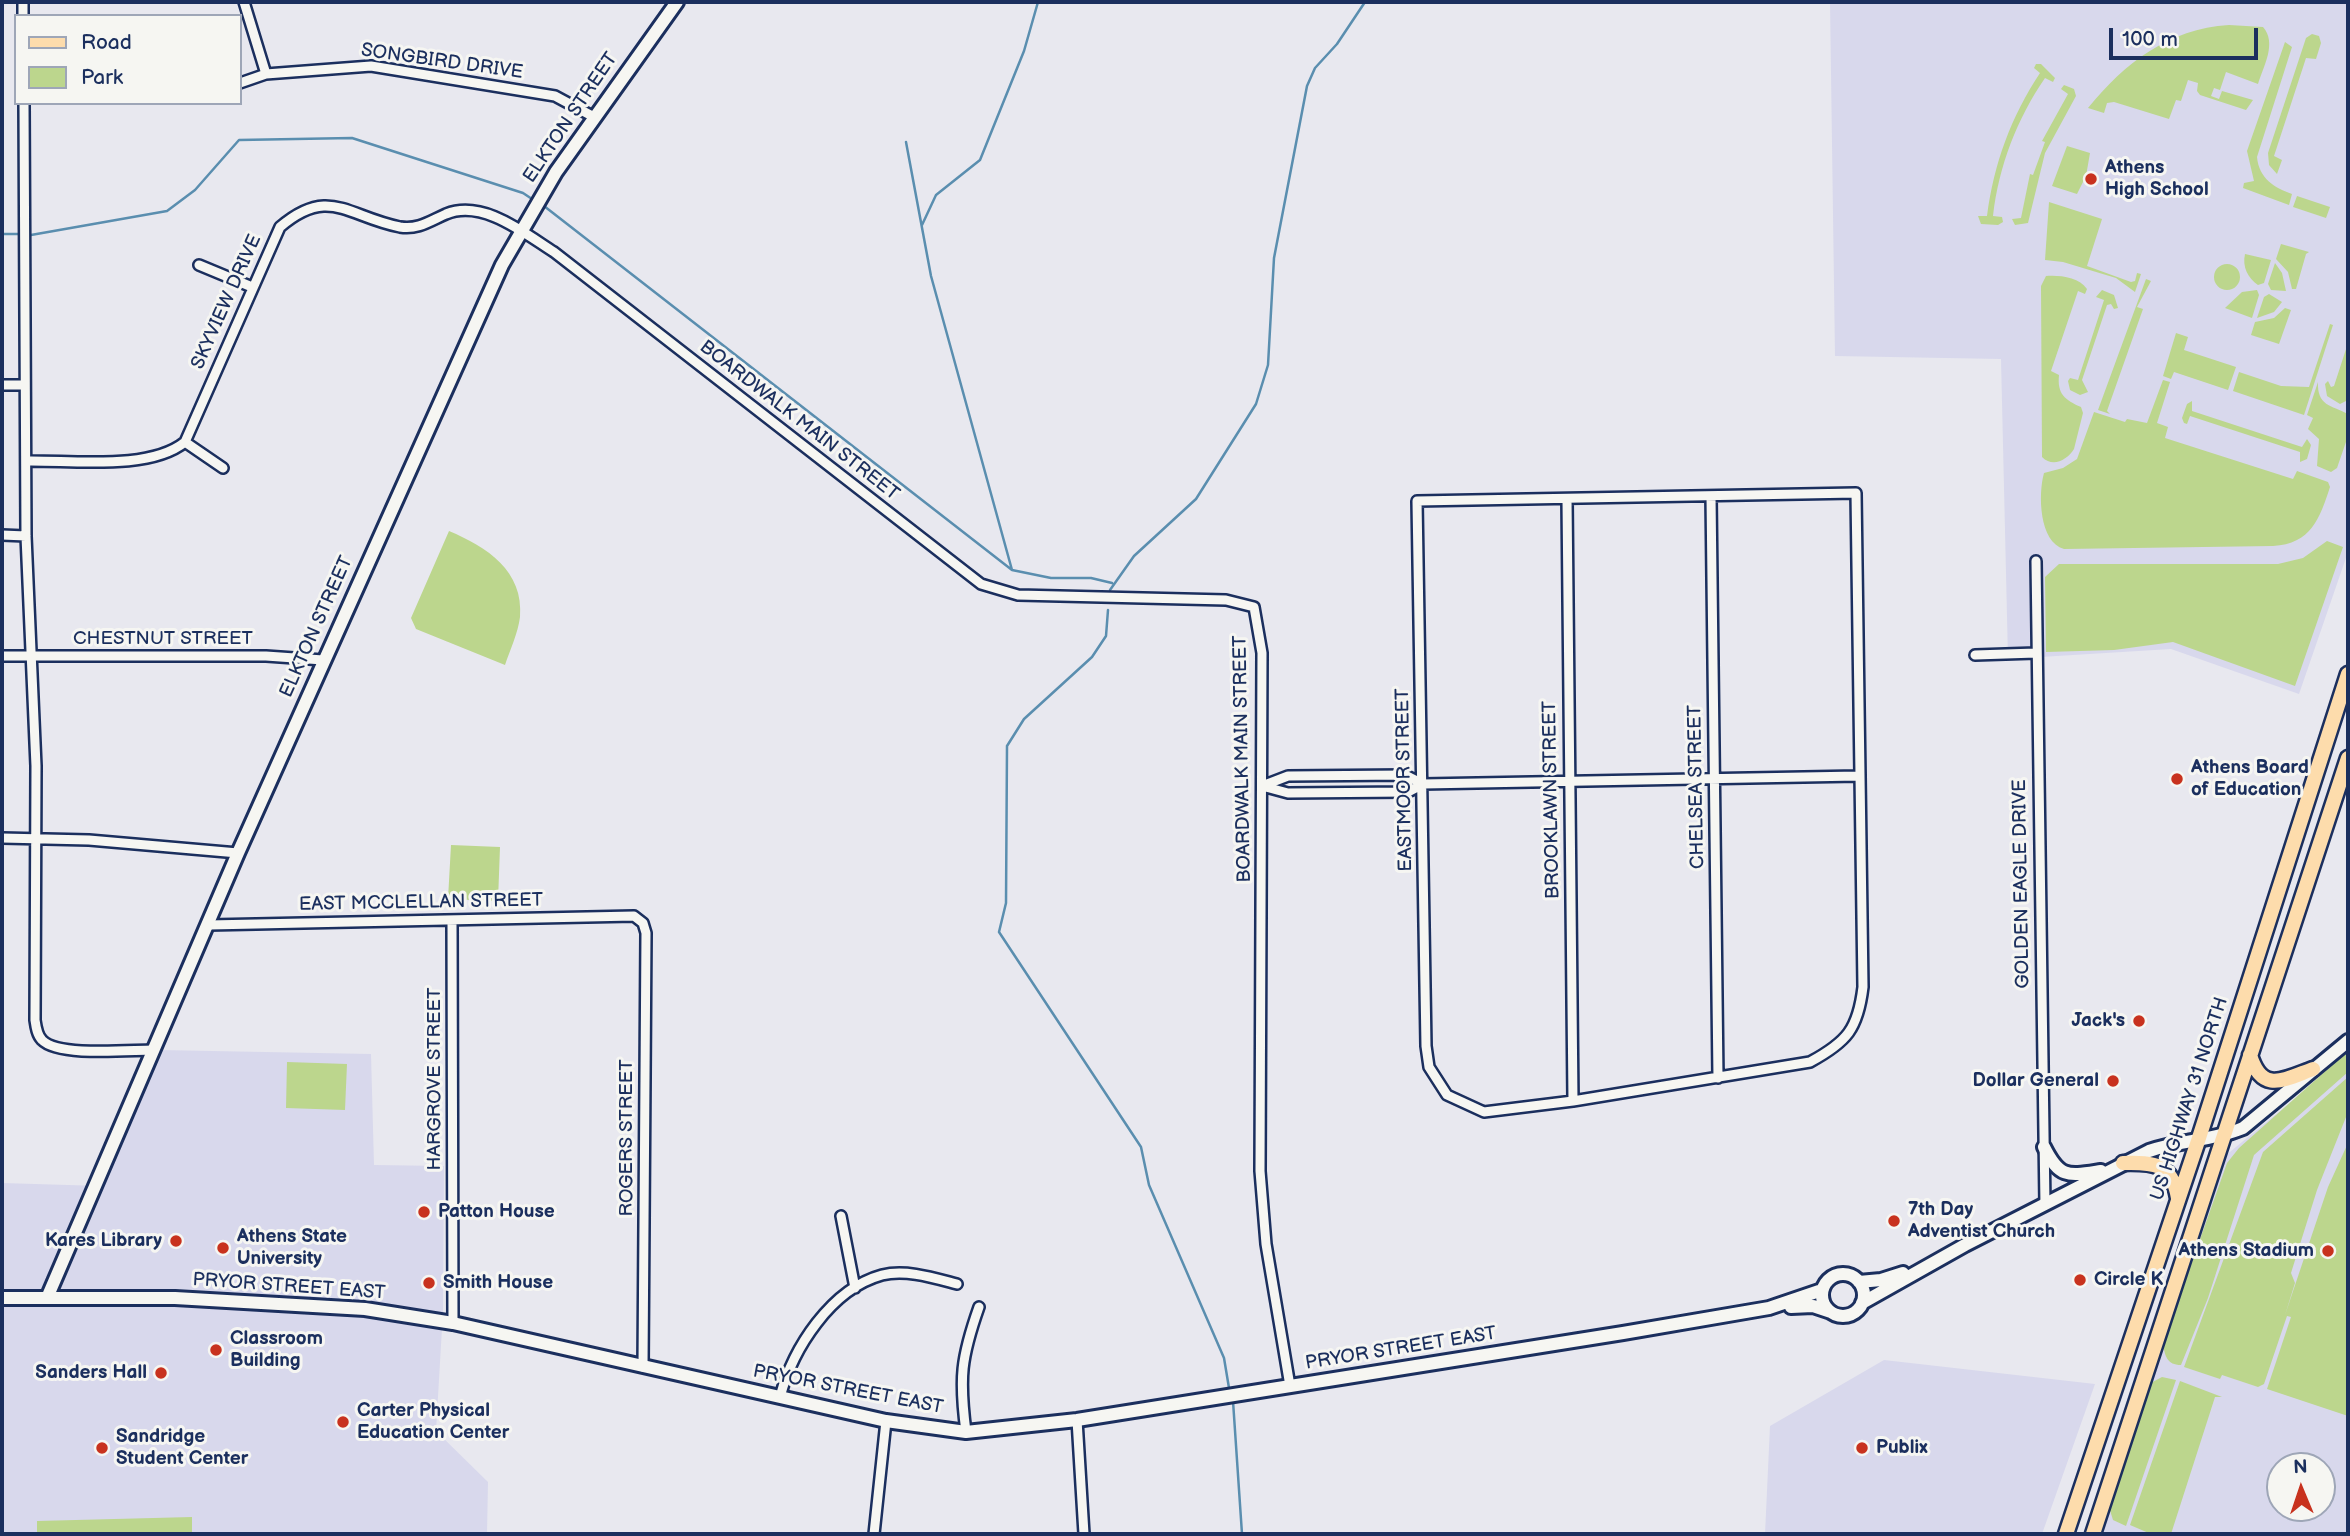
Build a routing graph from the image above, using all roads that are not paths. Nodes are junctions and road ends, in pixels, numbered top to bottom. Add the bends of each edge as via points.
1 (244, 2) edge
2 (677, 2) edge
3 (266, 74) junction
4 (242, 82) edge
5 (24, 105) edge
6 (594, 117) junction
7 (521, 231) junction
8 (199, 265) dead end
9 (252, 287) junction
10 (2, 385) edge
11 (25, 385) junction
12 (185, 442) junction
13 (26, 461) junction
14 (223, 468) dead end
15 (1711, 496) junction
16 (1567, 499) junction
17 (2, 535) edge
18 (26, 536) junction
19 (2036, 561) dead end
20 (2036, 653) junction
21 (1975, 655) dead end
22 (2, 656) edge
23 (33, 656) junction
24 (323, 660) junction
25 (2348, 674) edge
26 (2348, 758) edge
27 (1858, 776) junction
28 (1714, 780) junction
29 (1569, 782) junction
30 (1423, 784) junction
31 (1262, 786) junction
32 (2, 838) edge
33 (36, 839) junction
34 (238, 853) junction
35 (634, 916) joint
36 (452, 920) junction
37 (209, 925) junction
38 (2348, 1041) edge
39 (153, 1050) junction
40 (2250, 1055) junction
41 (2313, 1069) junction
42 (1718, 1078) junction
43 (1573, 1101) junction
44 (2222, 1136) junction
45 (2198, 1141) junction
46 (2044, 1147) junction
47 (2118, 1166) junction
48 (2178, 1200) junction
49 (2045, 1205) junction
50 (841, 1216) dead end
51 (1917, 1271) junction
52 (1859, 1282) junction
53 (957, 1284) dead end
54 (855, 1288) junction
55 (1822, 1290) junction
56 (2, 1298) edge
57 (47, 1298) junction
58 (1862, 1303) junction
59 (979, 1307) dead end
60 (1769, 1308) junction
61 (1832, 1312) junction
62 (453, 1323) junction
63 (643, 1367) junction
64 (1290, 1386) junction
65 (780, 1397) junction
66 (1077, 1420) junction
67 (886, 1421) junction
68 (966, 1432) junction
69 (874, 1534) edge
70 (1084, 1534) edge
71 (2066, 1534) edge
72 (2093, 1534) edge

1 - 3 street
2 - 6 street, ELKTON STREET
3 - 4 street, SONGBIRD DRIVE
3 - 6 street, SONGBIRD DRIVE via 371,66 555,96
5 - 11 street
6 - 7 street, ELKTON STREET
7 - 9 street, SKYVIEW DRIVE via 471,210 449,212 418,228 332,205 309,207 280,227
7 - 24 street, ELKTON STREET
7 - 31 street, BOARDWALK MAIN STREET via 981,584 1018,595 1226,600 1254,607 1262,653
8 - 9 street
9 - 12 street, SKYVIEW DRIVE
10 - 11 street
11 - 13 street
12 - 13 street via 171,453 146,459
12 - 14 street
13 - 18 street
15 - 16 street, EASTMOOR STREET
15 - 27 street, EASTMOOR STREET via 1856,493
15 - 28 street, CHELSEA STREET
16 - 29 street, BROOKLAWN STREET
16 - 30 street, EASTMOOR STREET via 1417,501
17 - 18 street
18 - 23 street
19 - 20 street, GOLDEN EAGLE DRIVE
20 - 21 street
20 - 46 street, GOLDEN EAGLE DRIVE
22 - 23 street, CHESTNUT STREET
23 - 24 street, CHESTNUT STREET
23 - 33 street
24 - 34 street, ELKTON STREET
25 - 45 main road, US HIGHWAY 31 NORTH
26 - 40 main road
27 - 28 street
27 - 42 street, EASTMOOR STREET via 1863,987 1852,1031 1833,1050 1810,1062
28 - 29 street
28 - 42 street, CHELSEA STREET
29 - 30 street
29 - 43 street, BROOKLAWN STREET
30 - 31 street via 1408,792 1288,793
30 - 31 street via 1405,775 1288,776
30 - 43 street, EASTMOOR STREET via 1429,1067 1447,1095 1484,1112
31 - 64 street, BOARDWALK MAIN STREET via 1260,1171 1266,1244
32 - 33 street
33 - 34 street
33 - 39 street via 37,1032 44,1042 68,1050
34 - 37 street, ELKTON STREET
35 - 36 street, EAST MCCLELLAN STREET
35 - 63 street, ROGERS STREET via 646,933
36 - 37 street, EAST MCCLELLAN STREET
36 - 62 street, HARGROVE STREET
37 - 39 street, ELKTON STREET
38 - 41 street
39 - 57 street, ELKTON STREET
40 - 41 main road via 2257,1074 2266,1080 2279,1082
40 - 44 main road
41 - 44 street via 2242,1128
42 - 43 street, EASTMOOR STREET
44 - 45 street
44 - 72 main road
45 - 47 street via 2169,1144
45 - 48 main road, US HIGHWAY 31 NORTH
46 - 47 street via 2062,1173 2076,1175
46 - 49 street, GOLDEN EAGLE DRIVE
47 - 48 main road via 2145,1163 2165,1170 2175,1181
47 - 49 street
48 - 71 main road, US HIGHWAY 31 NORTH
49 - 51 street
50 - 54 street
51 - 52 street
51 - 58 street
52 - 55 street via 1838,1274
52 - 58 street via 1864,1292
53 - 54 street via 916,1274 883,1275
54 - 65 street via 824,1314 804,1341
55 - 60 street, PRYOR STREET EAST
55 - 61 street via 1823,1303
56 - 57 street, PRYOR STREET EAST
57 - 62 street, PRYOR STREET EAST via 276,1303 365,1309
58 - 61 street via 1846,1315
59 - 68 street via 961,1366
60 - 61 street, PRYOR STREET EAST via 1813,1306
60 - 64 street, PRYOR STREET EAST
62 - 63 street, PRYOR STREET EAST
63 - 65 street, PRYOR STREET EAST
64 - 66 street, PRYOR STREET EAST
65 - 67 street, PRYOR STREET EAST
66 - 68 street, PRYOR STREET EAST
66 - 70 street
67 - 68 street, PRYOR STREET EAST
67 - 69 street

